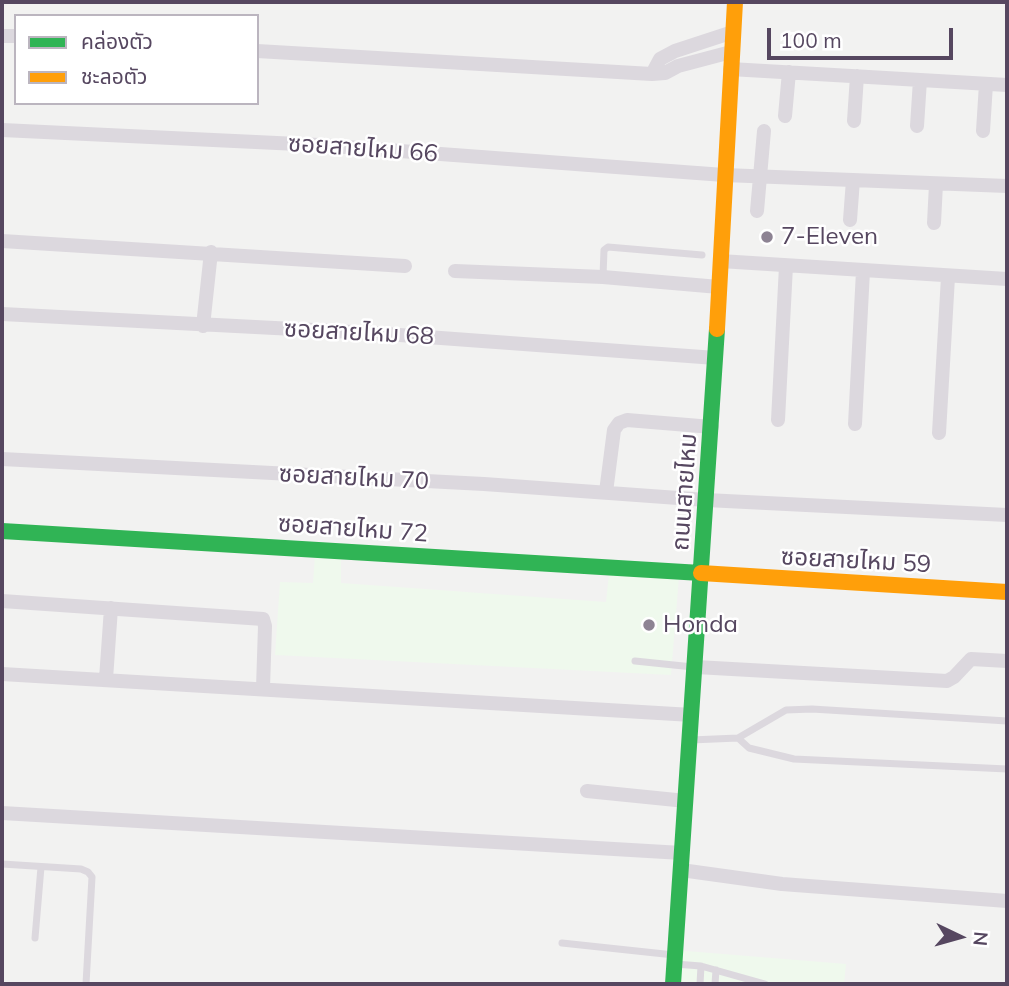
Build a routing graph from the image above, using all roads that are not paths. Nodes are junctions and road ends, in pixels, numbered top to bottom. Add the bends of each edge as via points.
1 (735, 2) edge
2 (733, 32) junction
3 (259, 51) edge
4 (731, 52) junction
5 (730, 69) junction
6 (789, 72) junction
7 (652, 74) junction
8 (857, 76) junction
9 (920, 80) junction
10 (986, 84) junction
11 (1007, 85) edge
12 (785, 116) dead end
13 (854, 121) dead end
14 (917, 126) dead end
15 (2, 130) edge
16 (764, 131) dead end
17 (983, 131) dead end
18 (724, 175) junction
19 (760, 176) junction
20 (853, 180) junction
21 (936, 184) junction
22 (1007, 186) edge
23 (757, 211) dead end
24 (850, 220) dead end
25 (934, 223) dead end
26 (2, 241) edge
27 (211, 253) junction
28 (702, 255) dead end
29 (720, 261) junction
30 (405, 266) dead end
31 (786, 266) junction
32 (455, 271) dead end
33 (863, 271) junction
34 (948, 276) junction
35 (603, 277) junction
36 (1007, 279) edge
37 (719, 287) junction
38 (2, 314) edge
39 (203, 326) junction
40 (716, 358) junction
41 (778, 420) dead end
42 (855, 424) dead end
43 (712, 427) junction
44 (939, 432) dead end
45 (2, 459) edge
46 (606, 492) junction
47 (706, 500) junction
48 (1007, 515) edge
49 (2, 531) edge
50 (702, 575) junction
51 (1007, 592) edge
52 (2, 601) edge
53 (110, 608) junction
54 (635, 661) dead end
55 (1007, 661) edge
56 (696, 667) junction
57 (2, 674) edge
58 (106, 679) junction
59 (263, 688) junction
60 (692, 715) junction
61 (1007, 720) edge
62 (738, 738) junction
63 (691, 740) junction
64 (1007, 769) edge
65 (587, 791) dead end
66 (686, 801) junction
67 (2, 813) edge
68 (682, 853) junction
69 (2, 864) edge
70 (41, 867) junction
71 (681, 870) junction
72 (1007, 901) edge
73 (35, 938) dead end
74 (562, 943) dead end
75 (675, 960) junction
76 (701, 966) junction
77 (716, 970) junction
78 (740, 980) edge
79 (86, 984) edge
80 (673, 984) edge
81 (700, 984) edge
82 (715, 984) edge
83 (765, 984) edge

1 - 2 street, ถนนสายไหม
2 - 4 street, ถนนสายไหม
2 - 7 street via 674,51 660,59
3 - 7 street
4 - 5 street, ถนนสายไหม
4 - 7 street
5 - 6 street
5 - 18 street, ถนนสายไหม
6 - 8 street
6 - 12 street
8 - 9 street
8 - 13 street
9 - 10 street
9 - 14 street
10 - 11 street
10 - 17 street
15 - 18 street, ซอยสายไหม 66 via 319,145
16 - 19 street
18 - 19 street, ซอยสายไหม 66
18 - 29 street, ถนนสายไหม
19 - 20 street, ซอยสายไหม 66
19 - 23 street
20 - 21 street, ซอยสายไหม 66
20 - 24 street
21 - 22 street, ซอยสายไหม 66
21 - 25 street
26 - 27 street
27 - 30 street
27 - 39 street
28 - 35 lane via 605,247
29 - 31 street
29 - 37 street, ถนนสายไหม
31 - 33 street
31 - 41 street
32 - 35 street
33 - 34 street
33 - 42 street
34 - 36 street
34 - 44 street
35 - 37 street
37 - 40 street, ถนนสายไหม
38 - 39 street, ซอยสายไหม 68
39 - 40 street, ซอยสายไหม 68 via 372,333
40 - 43 street, ถนนสายไหม
43 - 46 street via 619,423 614,430
43 - 47 street, ถนนสายไหม
45 - 46 street, ซอยสายไหม 70
46 - 47 street, ซอยสายไหม 70
47 - 48 street, ซอยสายไหม 70
47 - 50 street, ถนนสายไหม
49 - 50 street, ซอยสายไหม 72
50 - 51 street, ซอยสายไหม 59
50 - 56 street, ถนนสายไหม
52 - 53 street
53 - 58 street
53 - 59 street via 262,620
54 - 56 lane
55 - 56 street via 971,659 947,681
56 - 60 street, ถนนสายไหม
57 - 58 street
58 - 59 street
59 - 60 street
60 - 63 street, ถนนสายไหม
61 - 62 lane via 786,710
62 - 63 lane
62 - 64 lane via 749,748 794,759
63 - 66 street, ถนนสายไหม
65 - 66 street
66 - 68 street, ถนนสายไหม
67 - 68 street
68 - 71 street, ถนนสายไหม
69 - 70 lane
70 - 73 lane
70 - 79 lane via 81,869 92,877
71 - 72 street via 782,884
71 - 75 street, ถนนสายไหม
74 - 75 lane
75 - 76 lane
75 - 80 street, ถนนสายไหม
76 - 77 lane
76 - 81 lane
77 - 78 lane
77 - 82 lane
78 - 83 lane

